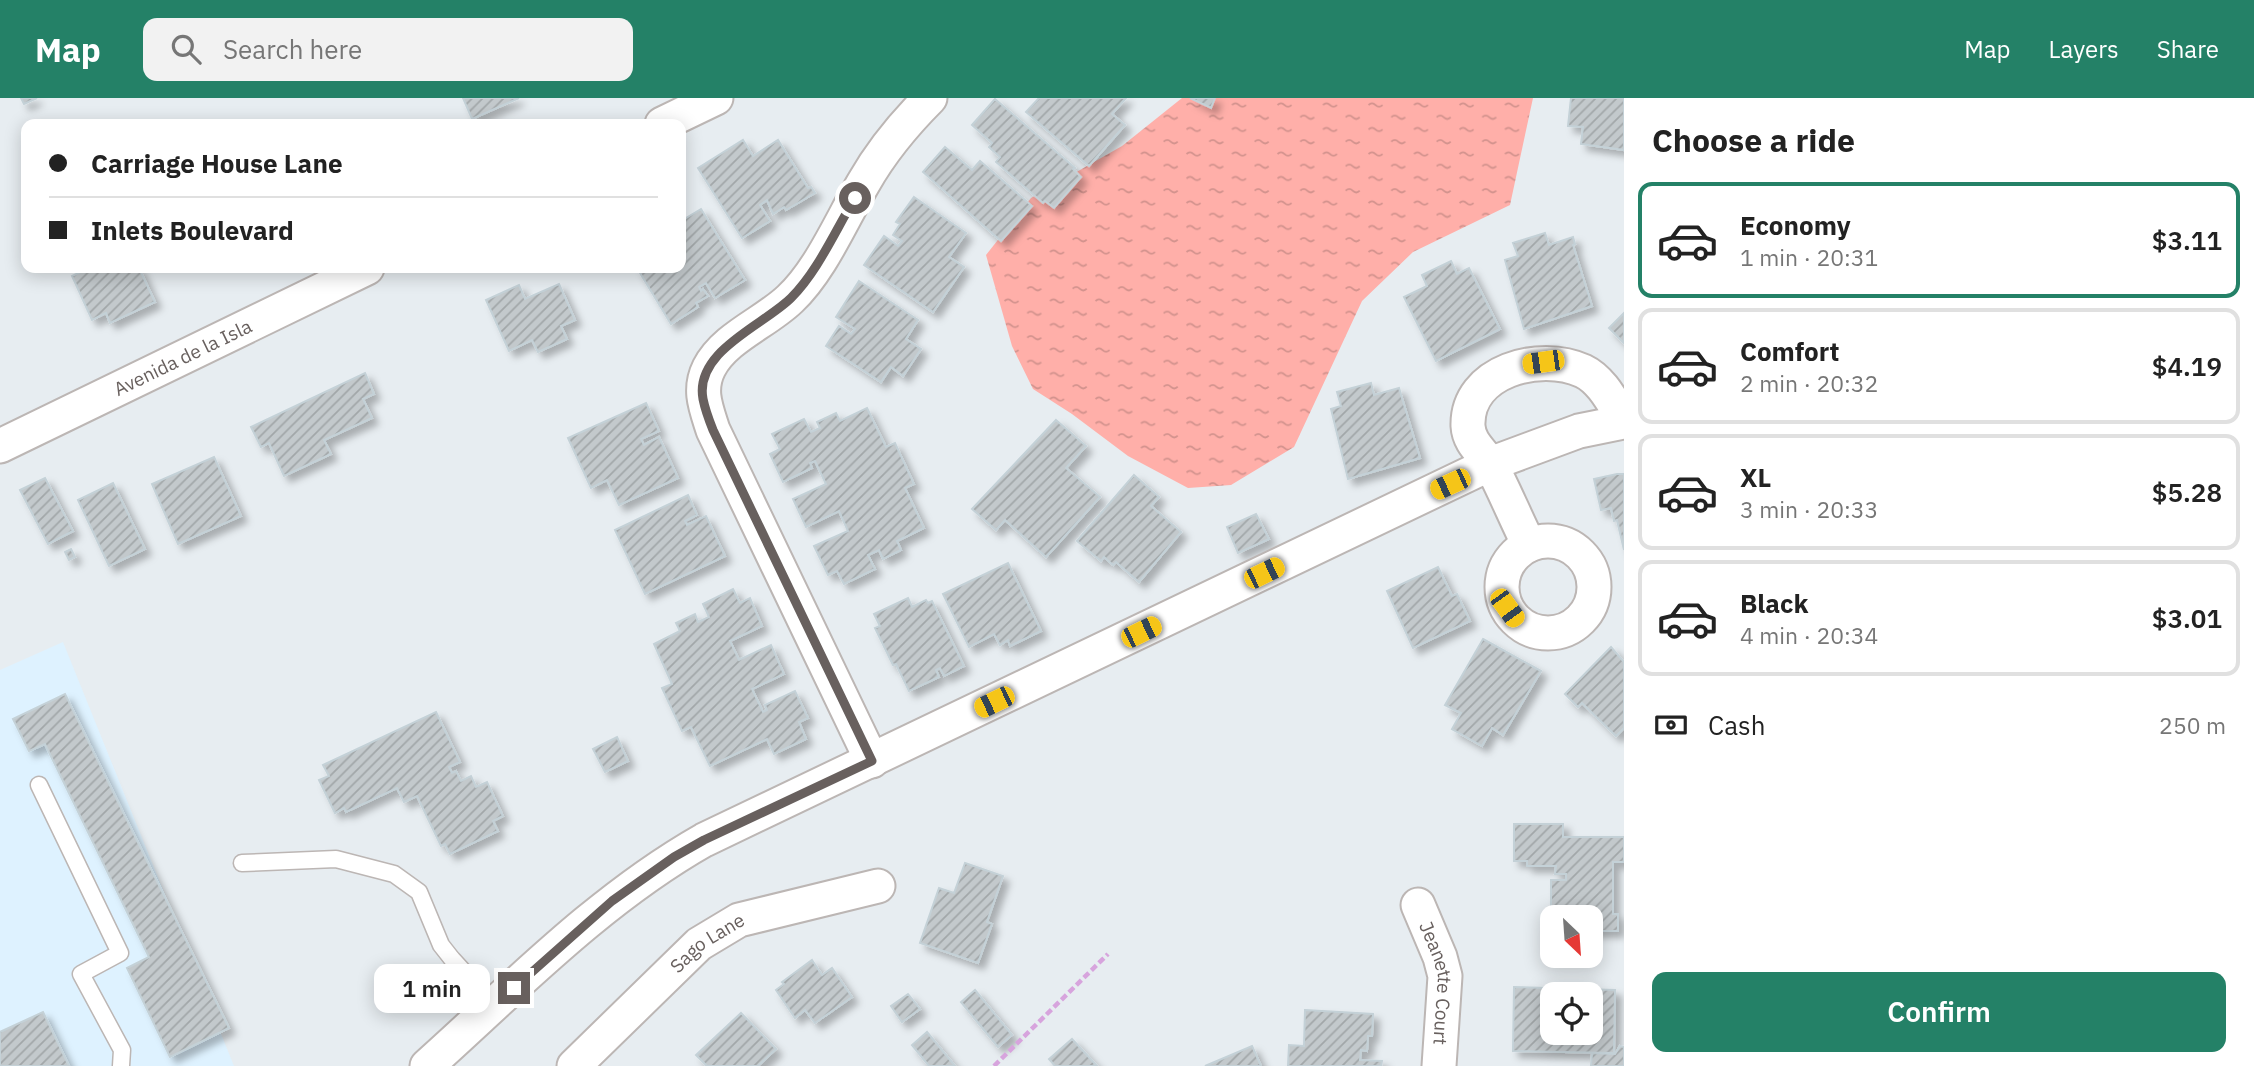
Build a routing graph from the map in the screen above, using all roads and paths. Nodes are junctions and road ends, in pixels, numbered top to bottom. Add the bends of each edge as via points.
1 (716, 98) edge
2 (927, 102) edge
3 (672, 119) edge
4 (357, 273) edge
5 (1624, 421) edge
6 (0, 446) edge
7 (1490, 464) junction
8 (1529, 545) dead end
9 (872, 761) junction
10 (39, 785) dead end
11 (242, 863) dead end
12 (878, 886) dead end
13 (1418, 905) dead end
14 (1108, 954) dead end
15 (495, 1006) junction
16 (121, 1066) edge
17 (427, 1066) edge
18 (574, 1066) edge
19 (994, 1066) edge
20 (1439, 1066) edge

1 - 3 street
2 - 9 street via 866,178 802,285 718,355 702,397 713,430
4 - 6 street, Avenida de la Isla
5 - 7 street via 1578,431
5 - 7 street via 1586,372 1543,362 1518,365 1477,395 1468,414 1468,431
7 - 8 street
7 - 9 street
9 - 15 street via 674,857 612,901
10 - 16 lane via 120,953 81,974 122,1050
11 - 15 lane via 336,859 394,874 419,892 441,945
12 - 18 street, Sago Lane via 729,925 699,944
13 - 20 street, Jeanette Court via 1445,976
14 - 19 path
15 - 17 street

